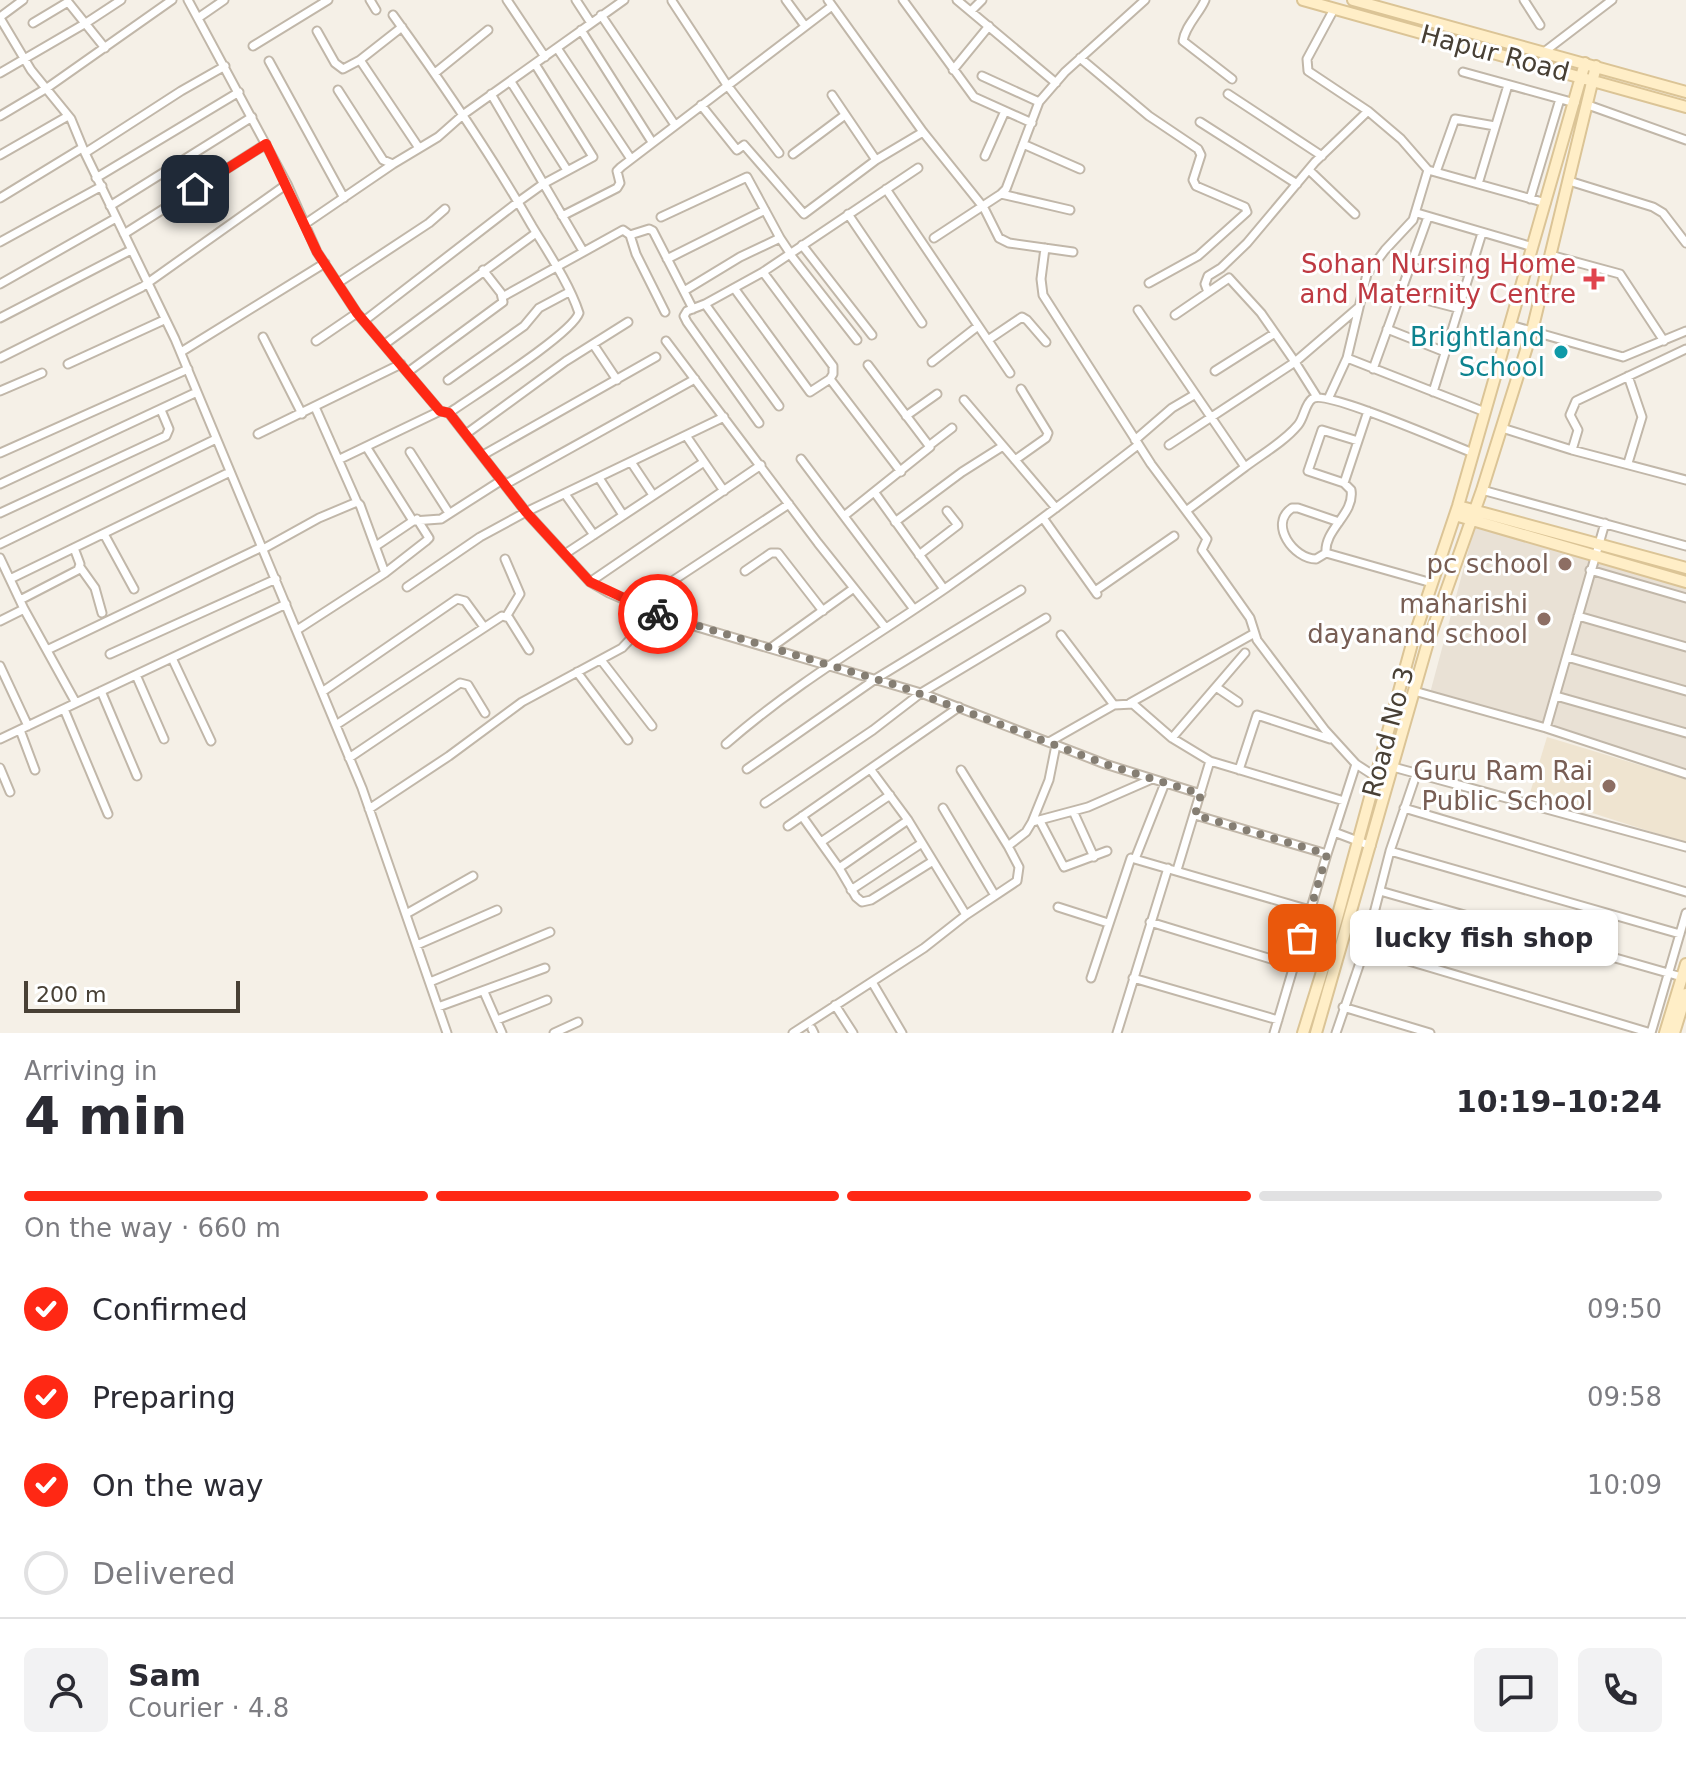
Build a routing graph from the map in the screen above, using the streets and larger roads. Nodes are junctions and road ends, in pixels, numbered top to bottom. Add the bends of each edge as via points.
1 (23, 0) edge
2 (121, 0) edge
3 (172, 0) edge
4 (188, 0) edge
5 (224, 0) edge
6 (328, 0) edge
7 (370, 0) edge
8 (507, 0) edge
9 (576, 0) edge
10 (624, 0) edge
11 (786, 0) edge
12 (903, 0) edge
13 (957, 0) edge
14 (982, 0) edge
15 (1145, 0) edge
16 (1205, 0) edge
17 (1303, 0) edge
18 (1353, 0) edge
19 (1524, 0) edge
20 (1612, 0) edge
21 (69, 1) edge
22 (672, 1) edge
23 (1371, 2) edge
24 (830, 3) edge
25 (1334, 9) junction
26 (376, 10) dead end
27 (971, 11) junction
28 (393, 15) dead end
29 (601, 15) junction
30 (0, 18) edge
31 (198, 18) junction
32 (33, 23) dead end
33 (86, 23) junction
34 (591, 23) junction
35 (1540, 25) dead end
36 (805, 26) junction
37 (989, 26) junction
38 (402, 27) junction
39 (488, 30) dead end
40 (581, 30) junction
41 (317, 31) dead end
42 (253, 46) dead end
43 (105, 48) junction
44 (557, 48) junction
45 (1544, 52) junction
46 (545, 57) junction
47 (1080, 58) junction
48 (25, 59) junction
49 (360, 60) junction
50 (269, 61) dead end
51 (535, 64) junction
52 (1590, 65) junction
53 (225, 66) junction
54 (953, 70) junction
55 (1463, 72) dead end
56 (0, 73) edge
57 (435, 73) junction
58 (982, 76) dead end
59 (1580, 77) junction
60 (1232, 79) dead end
61 (1593, 80) junction
62 (511, 82) junction
63 (1056, 83) junction
64 (727, 85) junction
65 (1508, 85) junction
66 (47, 88) junction
67 (338, 90) dead end
68 (239, 92) junction
69 (1686, 92) edge
70 (491, 94) junction
71 (1228, 94) dead end
72 (832, 95) dead end
73 (1560, 99) junction
74 (1039, 102) junction
75 (1575, 103) junction
76 (701, 105) junction
77 (1588, 105) junction
78 (1686, 107) edge
79 (1005, 111) junction
80 (1368, 111) junction
81 (464, 114) junction
82 (845, 115) junction
83 (0, 116) edge
84 (68, 116) junction
85 (252, 117) junction
86 (1200, 122) dead end
87 (1032, 123) junction
88 (675, 125) junction
89 (1495, 126) junction
90 (923, 132) junction
91 (1686, 140) edge
92 (652, 142) junction
93 (266, 144) junction
94 (1023, 144) junction
95 (419, 148) junction
96 (84, 151) junction
97 (779, 153) dead end
98 (793, 154) dead end
99 (0, 155) edge
100 (985, 156) dead end
101 (1322, 156) junction
102 (631, 159) junction
103 (876, 160) junction
104 (393, 164) junction
105 (918, 168) dead end
106 (1080, 169) dead end
107 (567, 170) junction
108 (1309, 170) junction
109 (1432, 171) junction
110 (96, 178) junction
111 (1569, 181) junction
112 (287, 184) junction
113 (543, 184) junction
114 (1297, 184) junction
115 (1478, 184) junction
116 (102, 186) junction
117 (886, 189) junction
118 (1001, 194) junction
119 (0, 198) edge
120 (344, 198) junction
121 (1530, 199) junction
122 (518, 202) junction
123 (1546, 203) junction
124 (110, 206) junction
125 (984, 208) junction
126 (445, 209) dead end
127 (765, 210) junction
128 (1070, 210) dead end
129 (1417, 213) junction
130 (848, 214) junction
131 (1355, 214) dead end
132 (562, 216) junction
133 (661, 217) dead end
134 (1428, 217) junction
135 (116, 218) junction
136 (305, 224) junction
137 (536, 233) junction
138 (1482, 233) junction
139 (124, 234) junction
140 (630, 235) junction
141 (780, 238) junction
142 (934, 238) dead end
143 (0, 242) edge
144 (1686, 243) edge
145 (802, 245) junction
146 (1533, 247) junction
147 (1045, 248) junction
148 (131, 250) junction
149 (583, 251) junction
150 (1073, 252) dead end
151 (790, 253) junction
152 (1550, 255) junction
153 (1413, 258) junction
154 (667, 259) junction
155 (325, 263) junction
156 (556, 267) junction
157 (483, 270) junction
158 (763, 272) junction
159 (1469, 273) junction
160 (147, 283) junction
161 (338, 283) junction
162 (1149, 283) dead end
163 (0, 284) edge
164 (734, 288) junction
165 (684, 291) junction
166 (569, 292) junction
167 (1208, 292) junction
168 (1399, 293) junction
169 (504, 296) junction
170 (705, 304) junction
171 (1361, 306) junction
172 (1457, 308) junction
173 (693, 309) junction
174 (1138, 310) dead end
175 (665, 312) dead end
176 (357, 313) junction
177 (1175, 315) dead end
178 (0, 318) edge
179 (164, 320) junction
180 (364, 321) junction
181 (628, 322) dead end
182 (922, 323) dead end
183 (1510, 325) junction
184 (978, 326) junction
185 (1387, 329) junction
186 (1532, 331) junction
187 (1686, 331) edge
188 (1275, 333) junction
189 (872, 335) dead end
190 (263, 337) dead end
191 (857, 340) dead end
192 (988, 340) junction
193 (316, 341) dead end
194 (666, 341) dead end
195 (1664, 341) junction
196 (1046, 342) dead end
197 (385, 344) junction
198 (593, 344) junction
199 (181, 352) junction
200 (1445, 352) junction
201 (1685, 353) edge
202 (656, 357) dead end
203 (0, 358) edge
204 (1347, 358) junction
205 (932, 362) dead end
206 (1295, 362) junction
207 (68, 364) dead end
208 (401, 364) junction
209 (868, 365) dead end
210 (188, 369) junction
211 (1373, 369) junction
212 (1215, 371) dead end
213 (408, 372) junction
214 (42, 373) dead end
215 (1010, 373) dead end
216 (1628, 376) junction
217 (695, 379) junction
218 (830, 379) junction
219 (448, 380) dead end
220 (617, 380) junction
221 (1021, 389) dead end
222 (0, 391) edge
223 (197, 392) junction
224 (1433, 392) junction
225 (937, 394) dead end
226 (1194, 395) junction
227 (1317, 397) junction
228 (1329, 397) junction
229 (964, 400) dead end
230 (779, 406) dead end
231 (315, 407) junction
232 (161, 410) junction
233 (1368, 411) junction
234 (445, 412) junction
235 (1485, 412) junction
236 (302, 414) junction
237 (906, 416) junction
238 (724, 417) junction
239 (1210, 418) junction
240 (759, 423) dead end
241 (952, 428) dead end
242 (1502, 428) junction
243 (258, 434) dead end
244 (466, 434) junction
245 (687, 437) junction
246 (216, 439) junction
247 (1358, 441) junction
248 (1137, 442) junction
249 (930, 445) junction
250 (1169, 445) dead end
251 (1003, 446) junction
252 (367, 448) junction
253 (1572, 450) junction
254 (410, 452) dead end
255 (0, 453) edge
256 (1473, 453) junction
257 (483, 455) junction
258 (340, 459) junction
259 (801, 459) dead end
260 (1015, 460) junction
261 (631, 462) junction
262 (704, 462) junction
263 (1628, 463) junction
264 (761, 465) junction
265 (1245, 467) junction
266 (230, 472) junction
267 (901, 472) junction
268 (599, 478) junction
269 (1686, 480) edge
270 (504, 482) junction
271 (1344, 483) junction
272 (0, 484) edge
273 (1482, 490) junction
274 (724, 491) junction
275 (875, 493) junction
276 (565, 494) junction
277 (653, 495) junction
278 (357, 502) junction
279 (789, 504) junction
280 (1056, 508) junction
281 (1456, 510) junction
282 (947, 511) dead end
283 (1186, 511) junction
284 (526, 512) junction
285 (0, 513) edge
286 (449, 513) junction
287 (1473, 514) junction
288 (623, 515) junction
289 (844, 516) junction
290 (1043, 518) junction
291 (415, 520) junction
292 (895, 522) junction
293 (1339, 522) junction
294 (1605, 523) junction
295 (104, 534) junction
296 (594, 535) junction
297 (1174, 536) dead end
298 (1599, 542) junction
299 (0, 544) edge
300 (376, 546) junction
301 (1686, 546) edge
302 (74, 548) junction
303 (262, 548) junction
304 (1326, 553) junction
305 (565, 554) junction
306 (919, 555) junction
307 (1594, 555) junction
308 (0, 558) edge
309 (505, 559) dead end
310 (80, 567) junction
311 (1686, 568) edge
312 (1590, 570) junction
313 (745, 571) dead end
314 (385, 573) junction
315 (10, 579) junction
316 (276, 579) junction
317 (590, 582) junction
318 (1686, 582) edge
319 (1432, 583) junction
320 (407, 587) dead end
321 (854, 588) junction
322 (134, 589) dead end
323 (944, 589) junction
324 (1021, 590) dead end
325 (1686, 598) edge
326 (20, 600) junction
327 (286, 604) junction
328 (636, 605) junction
329 (913, 608) junction
330 (24, 609) junction
331 (649, 611) junction
332 (823, 611) junction
333 (102, 613) dead end
334 (1578, 616) junction
335 (506, 617) junction
336 (1046, 618) dead end
337 (0, 621) edge
338 (484, 627) junction
339 (885, 627) junction
340 (297, 630) junction
341 (1253, 634) junction
342 (1061, 635) dead end
343 (772, 647) junction
344 (1686, 647) edge
345 (47, 650) junction
346 (529, 650) dead end
347 (1245, 653) dead end
348 (110, 654) dead end
349 (1567, 657) junction
350 (172, 658) junction
351 (601, 660) junction
352 (829, 664) junction
353 (0, 666) edge
354 (577, 672) junction
355 (136, 675) junction
356 (877, 678) junction
357 (1216, 687) junction
358 (101, 691) junction
359 (1414, 691) junction
360 (1686, 691) edge
361 (322, 692) junction
362 (921, 693) junction
363 (1556, 696) junction
364 (1238, 702) dead end
365 (76, 703) junction
366 (1130, 703) junction
367 (1114, 705) junction
368 (959, 707) junction
369 (64, 709) junction
370 (485, 713) dead end
371 (336, 725) junction
372 (652, 726) dead end
373 (24, 728) junction
374 (1546, 728) junction
375 (1686, 733) edge
376 (1172, 738) junction
377 (0, 739) edge
378 (164, 739) dead end
379 (1332, 739) junction
380 (628, 740) dead end
381 (211, 741) dead end
382 (726, 744) dead end
383 (1053, 744) junction
384 (349, 758) junction
385 (1210, 761) junction
386 (1356, 764) junction
387 (1380, 764) junction
388 (1393, 767) junction
389 (0, 768) edge
390 (747, 769) dead end
391 (35, 770) dead end
392 (871, 770) junction
393 (961, 770) dead end
394 (1239, 770) junction
395 (1417, 772) junction
396 (1686, 774) edge
397 (137, 776) dead end
398 (1376, 777) junction
399 (1152, 779) junction
400 (1165, 783) junction
401 (10, 792) dead end
402 (1201, 794) junction
403 (890, 795) junction
404 (1344, 801) junction
405 (765, 803) dead end
406 (943, 808) dead end
407 (1404, 808) junction
408 (369, 809) junction
409 (1073, 811) junction
410 (108, 814) dead end
411 (1195, 815) junction
412 (802, 816) junction
413 (908, 820) junction
414 (1036, 822) junction
415 (788, 826) dead end
416 (1334, 832) junction
417 (1358, 841) junction
418 (821, 842) junction
419 (922, 843) junction
420 (1008, 846) junction
421 (1371, 846) junction
422 (1686, 847) edge
423 (1107, 851) dead end
424 (1390, 851) junction
425 (1327, 854) junction
426 (1094, 857) junction
427 (1135, 859) junction
428 (933, 861) junction
429 (839, 868) junction
430 (1168, 868) junction
431 (1177, 870) junction
432 (473, 876) dead end
433 (851, 890) junction
434 (1380, 891) junction
435 (1686, 892) edge
436 (994, 894) junction
437 (1058, 907) dead end
438 (497, 910) dead end
439 (1310, 910) junction
440 (1686, 913) edge
441 (406, 914) junction
442 (966, 915) junction
443 (1150, 922) junction
444 (1108, 923) junction
445 (550, 932) dead end
446 (1680, 934) junction
447 (417, 945) junction
448 (1365, 948) junction
449 (1686, 964) edge
450 (1294, 966) junction
451 (545, 968) dead end
452 (1667, 972) junction
453 (1682, 977) junction
454 (1091, 978) dead end
455 (1133, 978) junction
456 (430, 982) junction
457 (872, 982) junction
458 (484, 992) junction
459 (1686, 994) edge
460 (547, 1000) dead end
461 (835, 1005) junction
462 (438, 1007) junction
463 (1343, 1007) junction
464 (1684, 1010) edge
465 (497, 1020) junction
466 (1278, 1020) junction
467 (578, 1022) dead end
468 (447, 1033) edge
469 (502, 1033) edge
470 (554, 1033) edge
471 (793, 1033) edge
472 (853, 1033) edge
473 (902, 1033) edge
474 (1118, 1033) edge
475 (1274, 1033) edge
476 (1303, 1033) edge
477 (1316, 1033) edge
478 (1336, 1033) edge
479 (1430, 1033) edge
480 (1651, 1033) edge
481 (1665, 1033) edge
482 (1674, 1033) edge

1 - 30 street
2 - 33 street
3 - 43 street
4 - 31 street
5 - 31 street
6 - 42 street
7 - 26 street
8 - 46 street
9 - 34 street
10 - 29 street
11 - 36 street
12 - 54 street
13 - 27 street
14 - 27 street
15 - 47 street
16 - 60 street via 1183,41
17 - 25 street, Hapur Road
18 - 23 street, Hapur Road
19 - 35 street
20 - 45 street
21 - 32 street
21 - 33 street
22 - 64 street
23 - 45 street, Hapur Road
24 - 36 street
24 - 90 street
25 - 59 street, Hapur Road
25 - 80 street via 1306,65 1315,77
27 - 37 street
28 - 38 street
29 - 34 street
29 - 88 street
30 - 48 street
31 - 53 street
33 - 43 street
33 - 48 street
34 - 40 street
36 - 64 street
37 - 54 street
37 - 63 street
38 - 49 street
38 - 57 street
39 - 57 street
40 - 44 street
40 - 92 street
41 - 49 street via 339,67 349,69
43 - 66 street
44 - 46 street
44 - 102 street
45 - 52 street, Hapur Road
46 - 51 street
47 - 63 street
47 - 162 street via 1198,149 1196,186 1247,212 1198,256
48 - 56 street
48 - 66 street
49 - 95 street
50 - 120 street
51 - 62 street
51 - 107 street via 593,157
52 - 59 street, Road No 3
52 - 61 street, Road No 3
52 - 69 street, Hapur Road
53 - 68 street
53 - 96 street
54 - 79 street via 974,97
55 - 65 street
57 - 81 street
58 - 74 street
59 - 61 street, Hapur Road
59 - 75 street, Road No 3
61 - 77 street, Road No 3
61 - 78 street, Hapur Road
62 - 70 street
62 - 107 street
63 - 74 street
64 - 76 street
64 - 97 street
65 - 73 street
65 - 89 street
66 - 83 street
66 - 84 street
67 - 104 street via 383,160
68 - 85 street
68 - 110 street
70 - 81 street
70 - 113 street
71 - 101 street
72 - 82 street
73 - 75 street
73 - 121 street
74 - 87 street
75 - 123 street, Road No 3
76 - 88 street
76 - 103 street via 737,150 744,145 804,214
77 - 91 street
77 - 111 street, Road No 3
79 - 87 street
79 - 100 street
80 - 101 street
80 - 109 street
81 - 95 street
81 - 122 street
82 - 98 street
82 - 103 street
84 - 96 street
84 - 99 street
85 - 93 street
85 - 124 street
86 - 114 street
87 - 94 street
88 - 92 street
89 - 109 street via 1455,119
89 - 115 street
90 - 103 street
90 - 125 street
92 - 102 street
93 - 112 street
93 - 139 street
94 - 106 street
94 - 118 street
95 - 104 street
96 - 110 street
96 - 119 street
101 - 108 street
102 - 132 street via 617,171 617,188
104 - 120 street
105 - 117 street
107 - 113 street
108 - 114 street
108 - 131 street
109 - 115 street
109 - 129 street
110 - 116 street
111 - 144 street via 1653,207
111 - 152 street, Road No 3
112 - 136 street
112 - 160 street
113 - 122 street
113 - 132 street
114 - 167 street via 1247,243 1205,280
115 - 121 street
116 - 124 street
116 - 143 street
117 - 130 street
117 - 184 street
118 - 125 street
118 - 128 street
120 - 136 street
121 - 123 street
122 - 137 street
122 - 180 street
123 - 146 street, Road No 3
124 - 135 street
125 - 142 street
125 - 147 street via 1002,241
126 - 161 street
127 - 133 street via 747,177
127 - 141 street
127 - 154 street
129 - 134 street
129 - 171 street via 1372,266
130 - 145 street
130 - 182 street
132 - 149 street
134 - 138 street
134 - 153 street
135 - 139 street
135 - 163 street
136 - 155 street
137 - 156 street
137 - 157 street
138 - 146 street
138 - 159 street
139 - 148 street
140 - 149 street via 623,230
140 - 154 street via 652,229
140 - 175 street
141 - 151 street
141 - 165 street
145 - 151 street
145 - 189 street
146 - 183 street, Road No 3
147 - 150 street
147 - 248 street via 1043,295
148 - 160 street
148 - 178 street
149 - 156 street
151 - 158 street
151 - 191 street
152 - 186 street, Road No 3
152 - 195 street via 1620,274
153 - 159 street
153 - 168 street
154 - 165 street
155 - 161 street
155 - 199 street
156 - 166 street
156 - 169 street
157 - 169 street
157 - 197 street
158 - 164 street
158 - 218 street via 833,366
159 - 172 street
160 - 179 street
160 - 203 street
161 - 176 street
164 - 170 street
164 - 218 street via 810,392
165 - 173 street
166 - 219 street via 539,308 524,326
166 - 234 street via 578,318
167 - 177 street
167 - 188 street via 1229,278
168 - 172 street
168 - 185 street
169 - 213 street via 498,307
170 - 173 street
170 - 230 street
171 - 204 street
171 - 206 street
172 - 200 street
173 - 240 street via 684,316 687,322
174 - 226 street
176 - 180 street
176 - 193 street
179 - 199 street
179 - 207 street
180 - 197 street
181 - 198 street
183 - 186 street
183 - 235 street, Road No 3
184 - 192 street
184 - 205 street
185 - 200 street
185 - 211 street
186 - 195 street via 1623,357
186 - 242 street, Road No 3
187 - 195 street
188 - 206 street
188 - 212 street
190 - 236 street
192 - 196 street via 1022,317
192 - 215 street
194 - 217 street
197 - 208 street
198 - 220 street
198 - 244 street
199 - 210 street
200 - 224 street
201 - 216 street
202 - 220 street
204 - 211 street
204 - 228 street
206 - 227 street
206 - 239 street
208 - 213 street
208 - 231 street
209 - 237 street
210 - 223 street
210 - 255 street
211 - 224 street
213 - 234 street
214 - 222 street
216 - 253 street via 1576,401 1570,415 1578,430
216 - 263 street via 1642,417
217 - 238 street
217 - 270 street
218 - 267 street
220 - 257 street
221 - 260 street via 1048,433
223 - 232 street
223 - 246 street
224 - 235 street
225 - 237 street
226 - 239 street
226 - 248 street
227 - 228 street
227 - 265 street via 1288,435
228 - 233 street
229 - 251 street
231 - 236 street
231 - 258 street
232 - 272 street
232 - 285 street via 169,429 166,436
233 - 247 street
233 - 256 street
234 - 244 street
234 - 252 street
235 - 256 street, Road No 3
236 - 243 street
237 - 249 street
238 - 245 street
238 - 264 street
239 - 250 street
239 - 265 street
241 - 249 street
242 - 253 street
242 - 273 street, Road No 3
244 - 257 street
245 - 261 street
245 - 262 street
246 - 266 street
246 - 299 street
247 - 271 street
247 - 271 street via 1322,430 1308,471
248 - 280 street
248 - 283 street
249 - 267 street
251 - 260 street
251 - 292 street
252 - 258 street
252 - 291 street
253 - 263 street
254 - 286 street
256 - 281 street, Road No 3
257 - 270 street
258 - 278 street
259 - 289 street
260 - 280 street
261 - 268 street
261 - 277 street
262 - 274 street
262 - 277 street
263 - 269 street
264 - 274 street
264 - 279 street
265 - 283 street
266 - 295 street
266 - 303 street
267 - 275 street
268 - 276 street
268 - 288 street
270 - 284 street
270 - 286 street
271 - 293 street via 1352,496
273 - 287 street, Road No 3
273 - 294 street
274 - 317 street
275 - 289 street
275 - 292 street
276 - 284 street
276 - 296 street
277 - 288 street
278 - 300 street
278 - 303 street
279 - 321 street
279 - 328 street
280 - 290 street
281 - 287 street
281 - 319 street, Road No 3
282 - 306 street via 958,525
283 - 341 street via 1207,539 1202,550 1250,618
284 - 305 street
284 - 320 street
286 - 291 street via 431,521
287 - 298 street
287 - 307 street
287 - 359 street, Road No 3
288 - 296 street
289 - 329 street
290 - 297 street via 1096,592
290 - 323 street
291 - 300 street
291 - 314 street via 429,538
292 - 306 street
293 - 304 street
293 - 304 street via 1298,508 1282,518 1283,533 1304,557 1316,559
294 - 298 street
294 - 301 street
295 - 302 street
295 - 322 street
296 - 305 street
298 - 307 street
298 - 311 street
300 - 314 street
302 - 310 street
302 - 315 street
303 - 316 street
303 - 345 street
304 - 319 street
305 - 317 street
306 - 323 street
307 - 312 street
307 - 318 street
308 - 315 street
309 - 335 street via 520,594
310 - 326 street
310 - 333 street via 95,588
312 - 325 street
312 - 334 street
313 - 332 street via 778,553
314 - 340 street
315 - 326 street
316 - 327 street
316 - 348 street
317 - 328 street
319 - 387 street, Road No 3
321 - 332 street
321 - 339 street
323 - 329 street
324 - 356 street
326 - 330 street
327 - 340 street
327 - 350 street
328 - 331 street
329 - 339 street
330 - 337 street
330 - 345 street
331 - 343 street
331 - 351 street via 629,642
332 - 343 street
334 - 344 street
334 - 349 street
335 - 338 street
335 - 346 street
336 - 362 street
338 - 361 street via 465,601 457,599
338 - 371 street
339 - 352 street
340 - 361 street
341 - 366 street
341 - 379 street
342 - 367 street
343 - 352 street
345 - 365 street
347 - 357 street
349 - 360 street
349 - 363 street
350 - 355 street
350 - 381 street
351 - 354 street
351 - 372 street
352 - 356 street
352 - 382 street
353 - 373 street
354 - 380 street
354 - 408 street via 522,702
355 - 358 street
355 - 378 street
356 - 362 street
356 - 390 street
357 - 364 street
357 - 376 street
358 - 365 street
358 - 397 street
359 - 374 street
359 - 388 street, Road No 3
361 - 371 street
362 - 368 street
362 - 405 street
363 - 374 street
363 - 375 street
365 - 369 street
366 - 367 street
366 - 376 street
367 - 383 street
368 - 383 street
368 - 392 street
369 - 373 street
369 - 410 street
370 - 384 street via 468,685 460,683
371 - 384 street
373 - 377 street
373 - 391 street
374 - 396 street
376 - 385 street
379 - 386 street
379 - 394 street via 1257,715
383 - 399 street
383 - 414 street
384 - 408 street
385 - 394 street
385 - 402 street
386 - 398 street
386 - 404 street
387 - 388 street
387 - 398 street, Road No 3
388 - 395 street
388 - 421 street, Road No 3
389 - 401 street
392 - 403 street
392 - 412 street
393 - 420 street
394 - 404 street
395 - 407 street
395 - 422 street
398 - 417 street, Road No 3
399 - 400 street
399 - 409 street
400 - 402 street
400 - 427 street
402 - 411 street
403 - 413 street
403 - 418 street
404 - 416 street
406 - 436 street
407 - 424 street
407 - 435 street
408 - 441 street
409 - 414 street
409 - 426 street
411 - 425 street
411 - 431 street
412 - 415 street
412 - 418 street
413 - 419 street
413 - 429 street
414 - 420 street
414 - 426 street via 1064,867
416 - 417 street
416 - 425 street
417 - 421 street
417 - 476 street, Road No 3
418 - 429 street
419 - 428 street
419 - 433 street
420 - 436 street via 1019,877
421 - 477 street, Road No 3
423 - 426 street
424 - 434 street
424 - 446 street
425 - 439 street
427 - 430 street
427 - 444 street via 1129,860
428 - 433 street via 866,902
428 - 442 street
429 - 433 street
430 - 431 street
430 - 443 street
431 - 439 street
432 - 441 street
434 - 448 street
434 - 452 street
436 - 442 street
437 - 444 street
438 - 447 street
439 - 450 street
440 - 446 street
441 - 447 street
442 - 457 street
443 - 450 street
443 - 455 street
444 - 454 street
445 - 456 street
446 - 452 street
447 - 456 street
448 - 463 street
448 - 480 street
449 - 453 street
450 - 466 street
451 - 458 street
452 - 453 street
452 - 480 street
453 - 481 street
455 - 466 street
455 - 474 street
456 - 462 street
457 - 461 street
457 - 473 street
458 - 462 street
458 - 465 street
459 - 464 street
460 - 465 street
461 - 471 street
461 - 472 street
462 - 468 street
463 - 478 street
463 - 479 street
464 - 482 street
465 - 469 street
466 - 475 street
467 - 470 street

